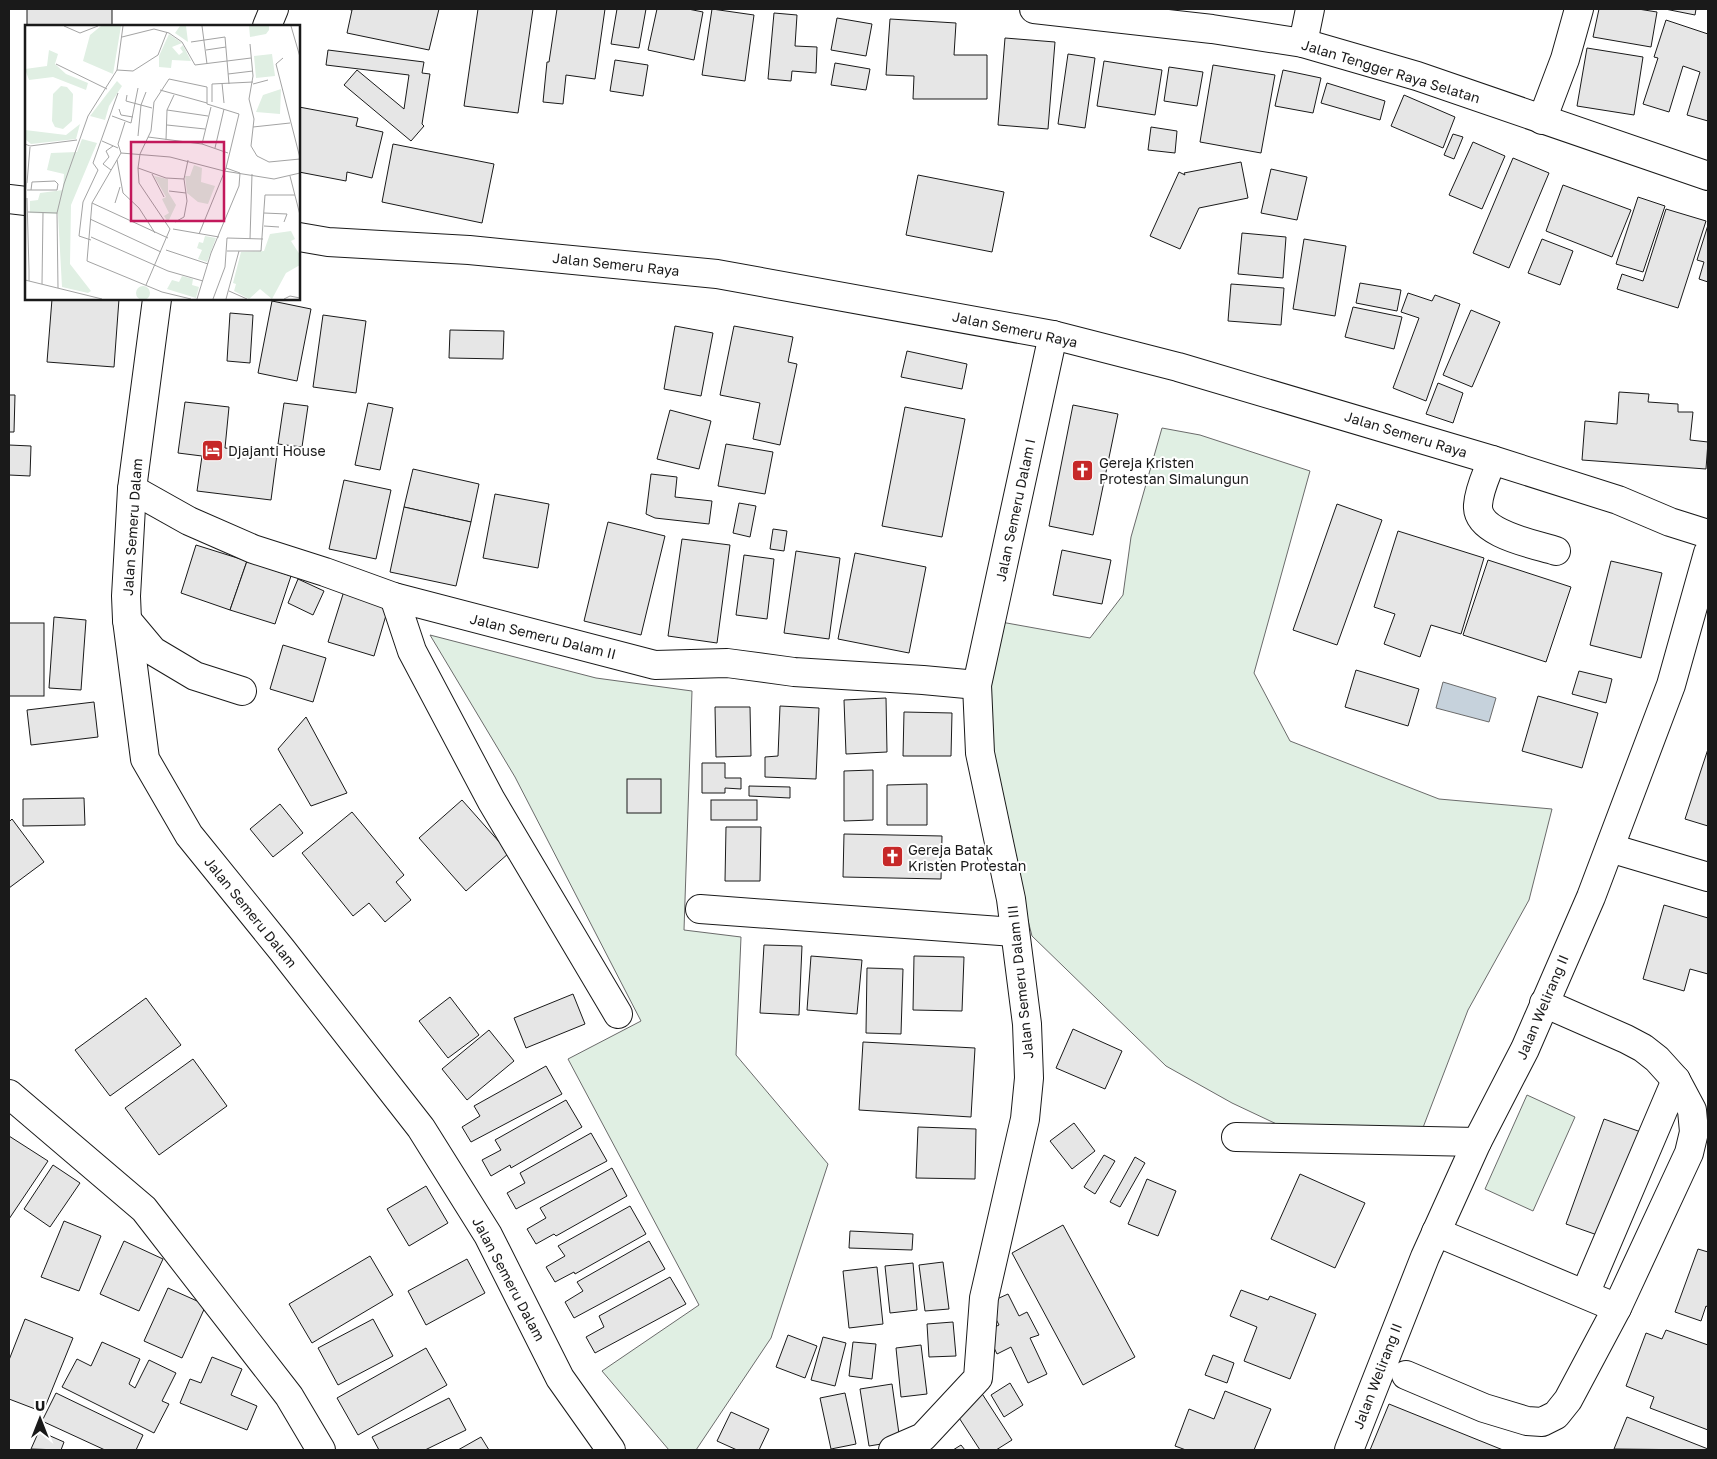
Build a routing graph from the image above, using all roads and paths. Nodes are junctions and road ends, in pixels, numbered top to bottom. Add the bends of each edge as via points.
1 (274, 9) edge
2 (1034, 9) edge
3 (1310, 9) edge
4 (1579, 9) edge
5 (267, 25) edge
6 (1303, 43) junction
7 (1542, 120) junction
8 (1708, 176) edge
9 (9, 199) edge
10 (25, 201) edge
11 (300, 237) edge
12 (157, 300) edge
13 (1053, 335) junction
14 (1492, 460) junction
15 (132, 489) junction
16 (1708, 534) edge
17 (1556, 551) dead end
18 (1708, 553) edge
19 (394, 597) junction
20 (127, 620) junction
21 (977, 685) junction
22 (242, 691) dead end
23 (1610, 848) junction
24 (1708, 878) edge
25 (700, 909) dead end
26 (1014, 932) junction
27 (1544, 1003) junction
28 (618, 1014) dead end
29 (1676, 1080) junction
30 (9, 1094) edge
31 (1236, 1137) dead end
32 (1477, 1142) junction
33 (1436, 1232) junction
34 (1585, 1294) junction
35 (1617, 1308) junction
36 (1406, 1375) dead end
37 (321, 1450) edge
38 (611, 1450) edge
39 (893, 1450) edge
40 (1349, 1450) edge

1 - 5 street
2 - 6 street, Jalan Tengger Raya Selatan
3 - 6 street
4 - 7 street
6 - 7 street, Jalan Tengger Raya Selatan via 1417,76
7 - 8 street, Jalan Tengger Raya Selatan
9 - 10 street
11 - 13 street, Jalan Semeru Raya via 717,274
12 - 15 street, Jalan Semeru Dalam
13 - 14 street, Jalan Semeru Raya via 1178,367
13 - 21 street, Jalan Semeru Dalam I
14 - 16 street, Jalan Semeru Raya via 1618,500
14 - 17 street via 1478,506 1481,518 1488,527
15 - 19 street, Jalan Semeru Dalam II via 189,521 254,549
15 - 20 street, Jalan Semeru Dalam
18 - 23 street, Jalan Welirang II via 1672,685
19 - 21 street, Jalan Semeru Dalam II via 655,664 727,663 794,672
19 - 28 street via 412,650 491,800
20 - 22 street via 162,656 195,676
20 - 38 street, Jalan Semeru Dalam via 145,759 189,835 421,1128 488,1235 560,1378
21 - 26 street, Jalan Semeru Dalam III via 980,753 1011,899
23 - 24 street
23 - 27 street, Jalan Welirang II
25 - 26 street
26 - 39 street, Jalan Semeru Dalam III via 1027,1024 1029,1078 1025,1119 984,1298 978,1378 923,1437
27 - 29 street via 1644,1048
27 - 32 street, Jalan Welirang II via 1525,1049
29 - 34 street
29 - 35 street via 1692,1110 1694,1132 1689,1153
30 - 37 street via 144,1209 289,1396
31 - 32 street
32 - 33 street, Jalan Welirang II
33 - 34 street
33 - 40 street, Jalan Welirang II
34 - 35 street
35 - 36 street via 1568,1400 1556,1415 1542,1422 1527,1421 1484,1408

